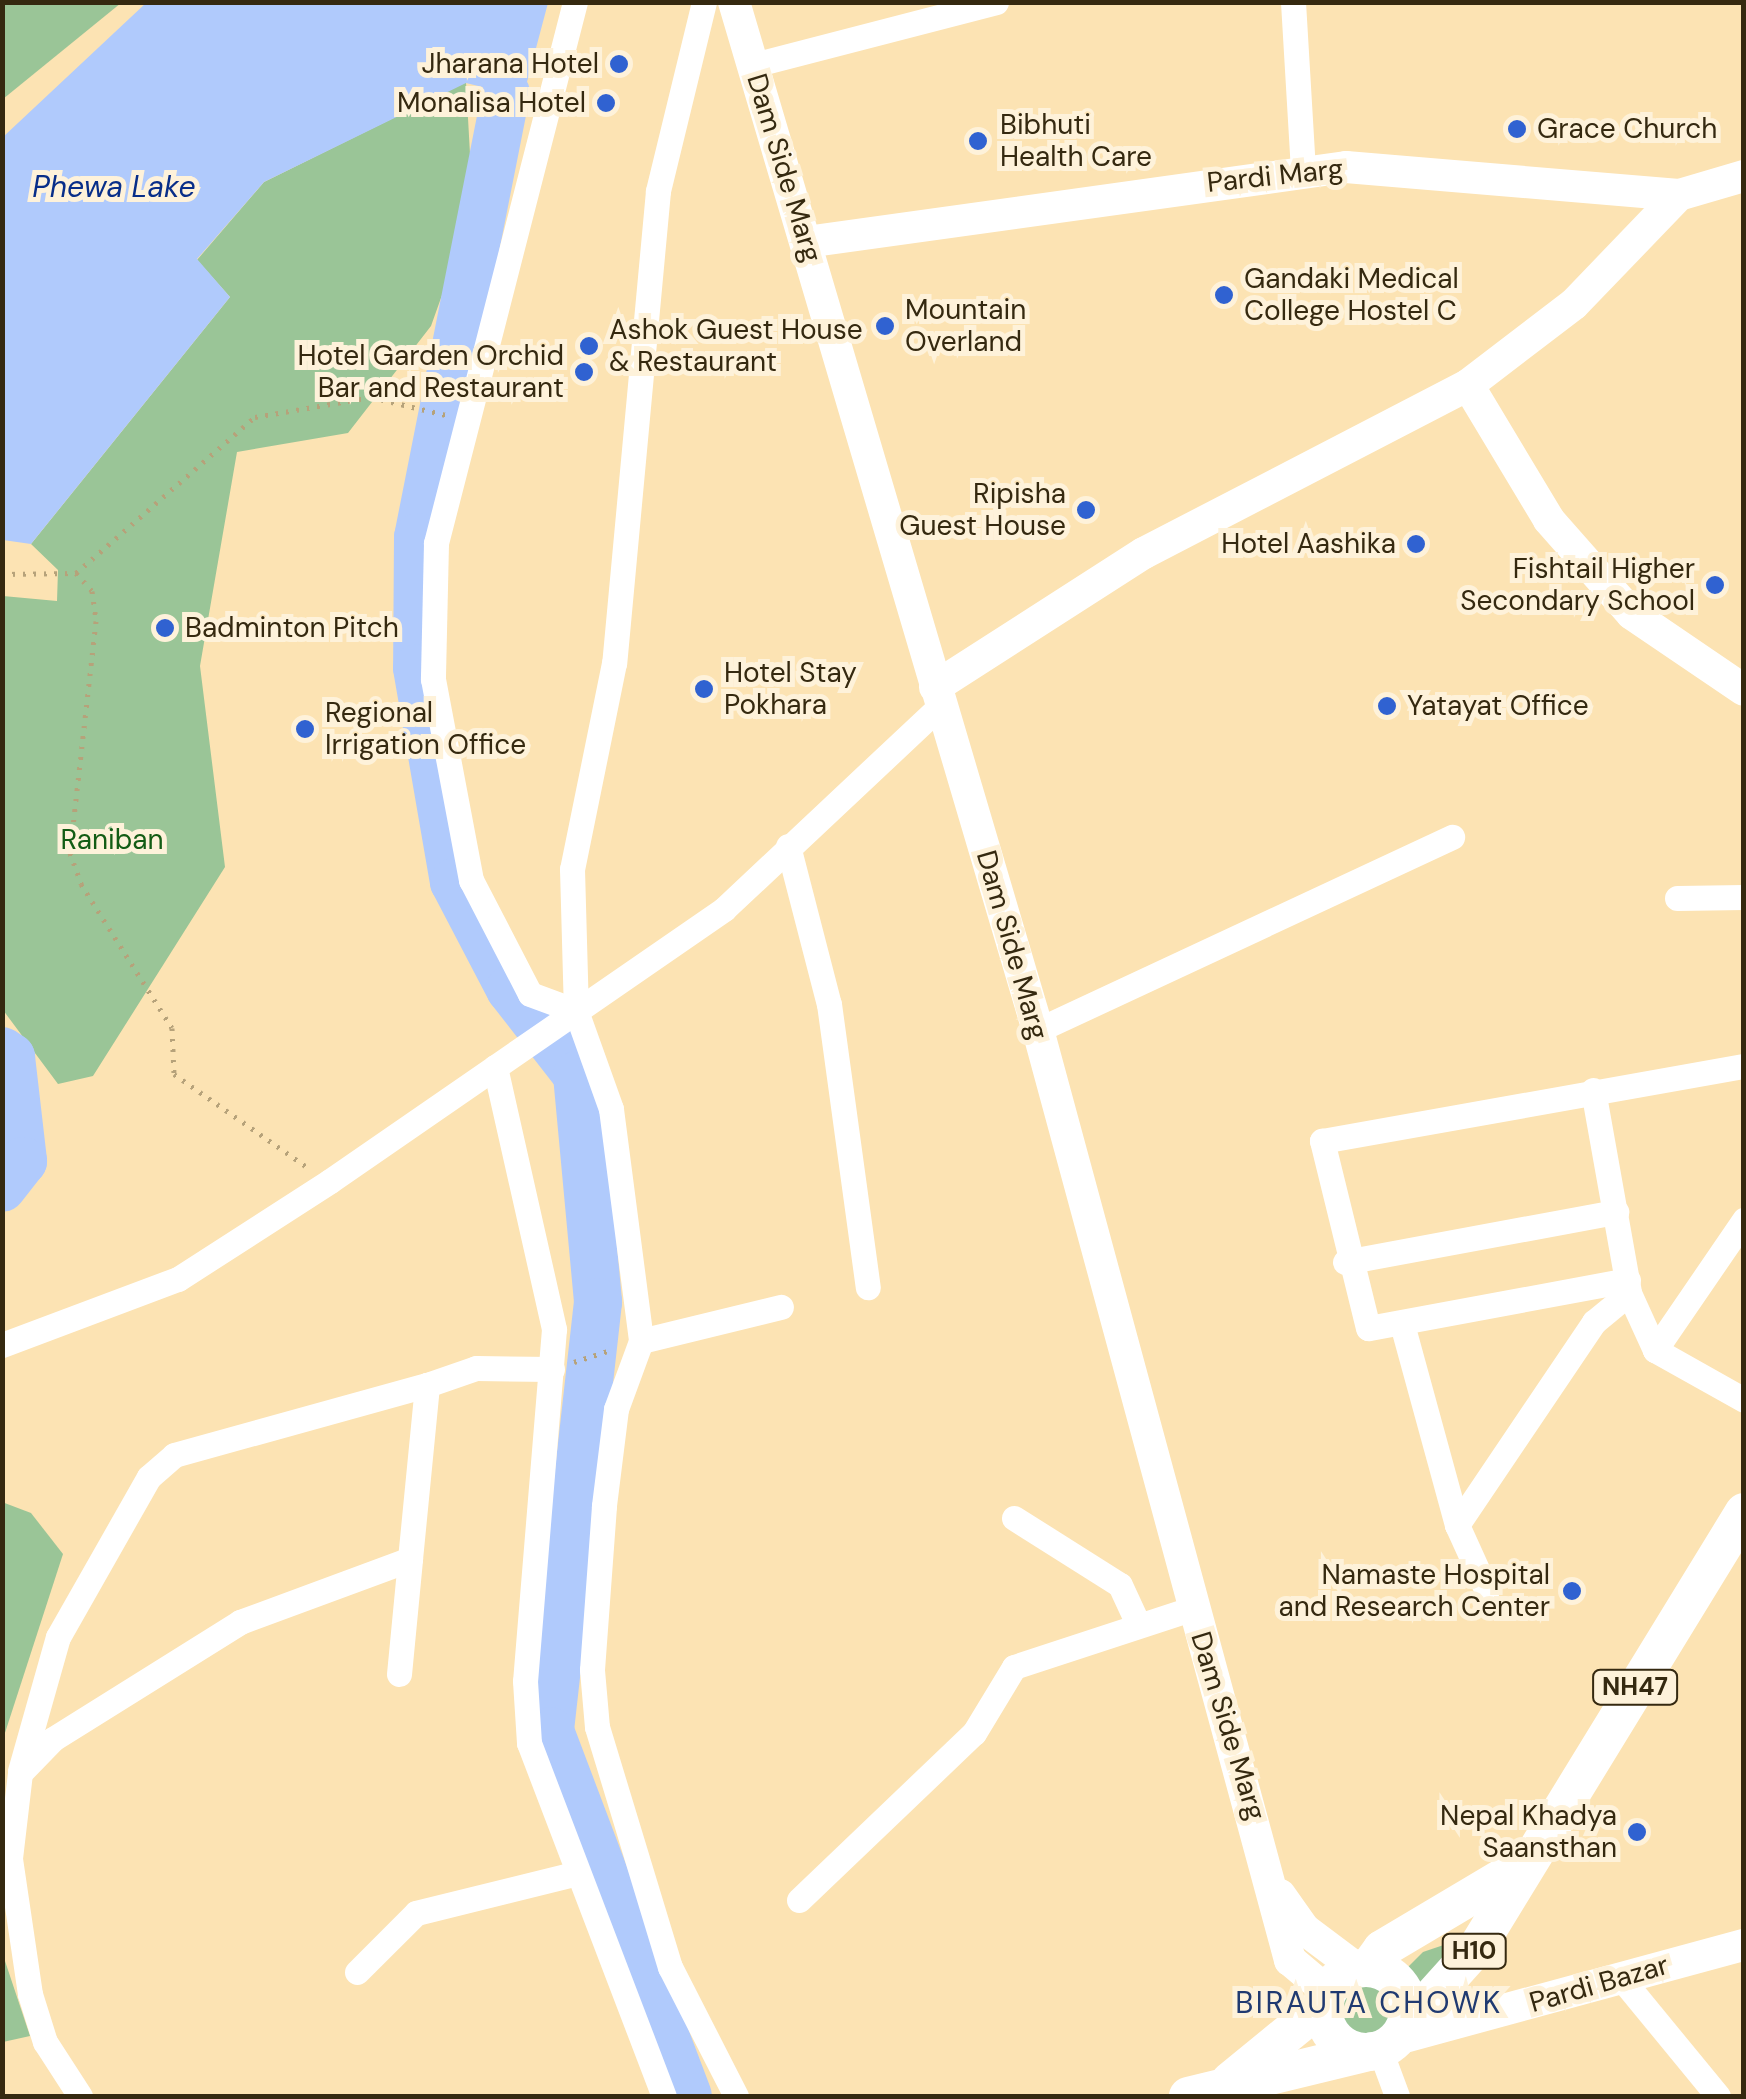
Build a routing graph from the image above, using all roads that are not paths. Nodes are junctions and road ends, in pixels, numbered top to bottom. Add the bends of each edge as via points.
1 (575, 2) edge
2 (704, 2) edge
3 (734, 2) edge
4 (1293, 2) edge
5 (982, 4) edge
6 (753, 65) junction
7 (1304, 170) junction
8 (1744, 176) edge
9 (1680, 195) junction
10 (806, 242) junction
11 (1468, 385) junction
12 (1744, 690) edge
13 (938, 696) junction
14 (1452, 836) dead end
15 (788, 846) junction
16 (1744, 897) edge
17 (1677, 898) dead end
18 (567, 1017) junction
19 (1038, 1030) junction
20 (1744, 1066) edge
21 (495, 1067) junction
22 (1592, 1090) junction
23 (1616, 1212) junction
24 (1744, 1220) edge
25 (1345, 1262) junction
26 (1628, 1286) junction
27 (868, 1287) dead end
28 (781, 1307) dead end
29 (1402, 1324) junction
30 (641, 1340) junction
31 (2, 1346) edge
32 (1655, 1350) junction
33 (552, 1369) junction
34 (426, 1385) junction
35 (1744, 1400) edge
36 (1014, 1518) dead end
37 (1741, 1520) edge
38 (1457, 1525) junction
39 (410, 1559) junction
40 (1487, 1591) dead end
41 (1193, 1608) junction
42 (1138, 1624) junction
43 (399, 1674) dead end
44 (20, 1772) junction
45 (1528, 1862) junction
46 (574, 1874) junction
47 (799, 1900) dead end
48 (1744, 1945) edge
49 (358, 1972) dead end
50 (1621, 1978) junction
51 (1344, 1983) junction
52 (1389, 2042) junction
53 (1200, 2093) edge
54 (80, 2096) edge
55 (664, 2096) edge
56 (736, 2096) edge
57 (1397, 2096) edge
58 (1718, 2096) edge

1 - 18 street via 462,419 435,582 434,679 454,812 500,947 530,994
2 - 18 street via 658,191 627,444 614,663 572,869
3 - 6 main road, Dam Side Marg
4 - 7 street
5 - 6 street
6 - 10 main road, Dam Side Marg
7 - 9 main road, Pardi Marg via 1388,168
7 - 10 main road, Pardi Marg
8 - 9 main road, Pardi Marg
9 - 11 main road via 1574,304
10 - 13 main road, Dam Side Marg
11 - 12 main road via 1549,520 1632,614
11 - 13 main road via 1144,553
13 - 15 street
13 - 19 main road, Dam Side Marg
14 - 19 street
15 - 18 street via 724,909
15 - 27 street via 828,1004
16 - 17 street
18 - 21 street
18 - 30 street via 611,1109
19 - 41 main road, Dam Side Marg
20 - 22 street
21 - 31 street via 178,1279
21 - 33 street via 554,1329
22 - 23 street
22 - 25 street via 1326,1136 1320,1153
23 - 25 street
23 - 26 street
24 - 32 street
25 - 29 street via 1368,1328
26 - 29 street
26 - 32 street
26 - 38 street via 1594,1322
28 - 30 street
29 - 38 street
30 - 56 street via 616,1410 604,1506 592,1670 598,1727 670,1967
32 - 35 street
33 - 34 street via 476,1368
33 - 46 street via 525,1681 530,1743
34 - 39 street
34 - 44 street via 174,1455 148,1477 58,1638
36 - 42 street via 1120,1585
37 - 45 highway, NH47
38 - 40 street
39 - 43 street
39 - 44 street via 240,1622 53,1739
41 - 42 street
41 - 51 main road, Dam Side Marg via 1278,1891
42 - 47 street via 1014,1667 974,1733
44 - 54 street via 10,1858 30,1994 45,2042
45 - 51 highway, NH47 via 1382,1948
45 - 52 highway, H10 via 1478,1946
46 - 49 street via 416,1912
46 - 55 street
48 - 50 main road, Pardi Bazar
50 - 52 main road, Pardi Bazar
50 - 58 street
51 - 52 highway via 1336,2040
51 - 52 highway via 1403,1988
51 - 53 highway, NH47 via 1261,2063
52 - 53 highway, NH47
52 - 57 street

